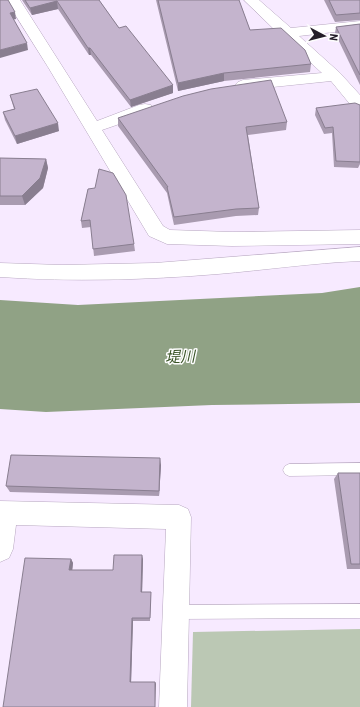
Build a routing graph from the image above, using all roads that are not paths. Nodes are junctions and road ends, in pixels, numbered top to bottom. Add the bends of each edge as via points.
1 (13, 0) edge
2 (251, 0) edge
3 (360, 25) edge
4 (286, 33) junction
5 (334, 76) junction
6 (228, 87) edge
7 (160, 104) edge
8 (360, 105) edge
9 (93, 128) junction
10 (360, 237) edge
11 (360, 254) edge
12 (0, 270) edge
13 (360, 469) edge
14 (289, 470) dead end
15 (3, 514) edge
16 (0, 549) edge
17 (360, 610) edge
18 (176, 612) junction
19 (173, 707) edge

1 - 9 street
2 - 4 street
3 - 4 street
4 - 5 street
5 - 6 street
5 - 8 street
7 - 9 street
9 - 10 street via 148,220 156,230 167,237
11 - 12 street via 96,273
13 - 14 lane
15 - 16 street
15 - 18 street via 179,517
17 - 18 lane
18 - 19 street

